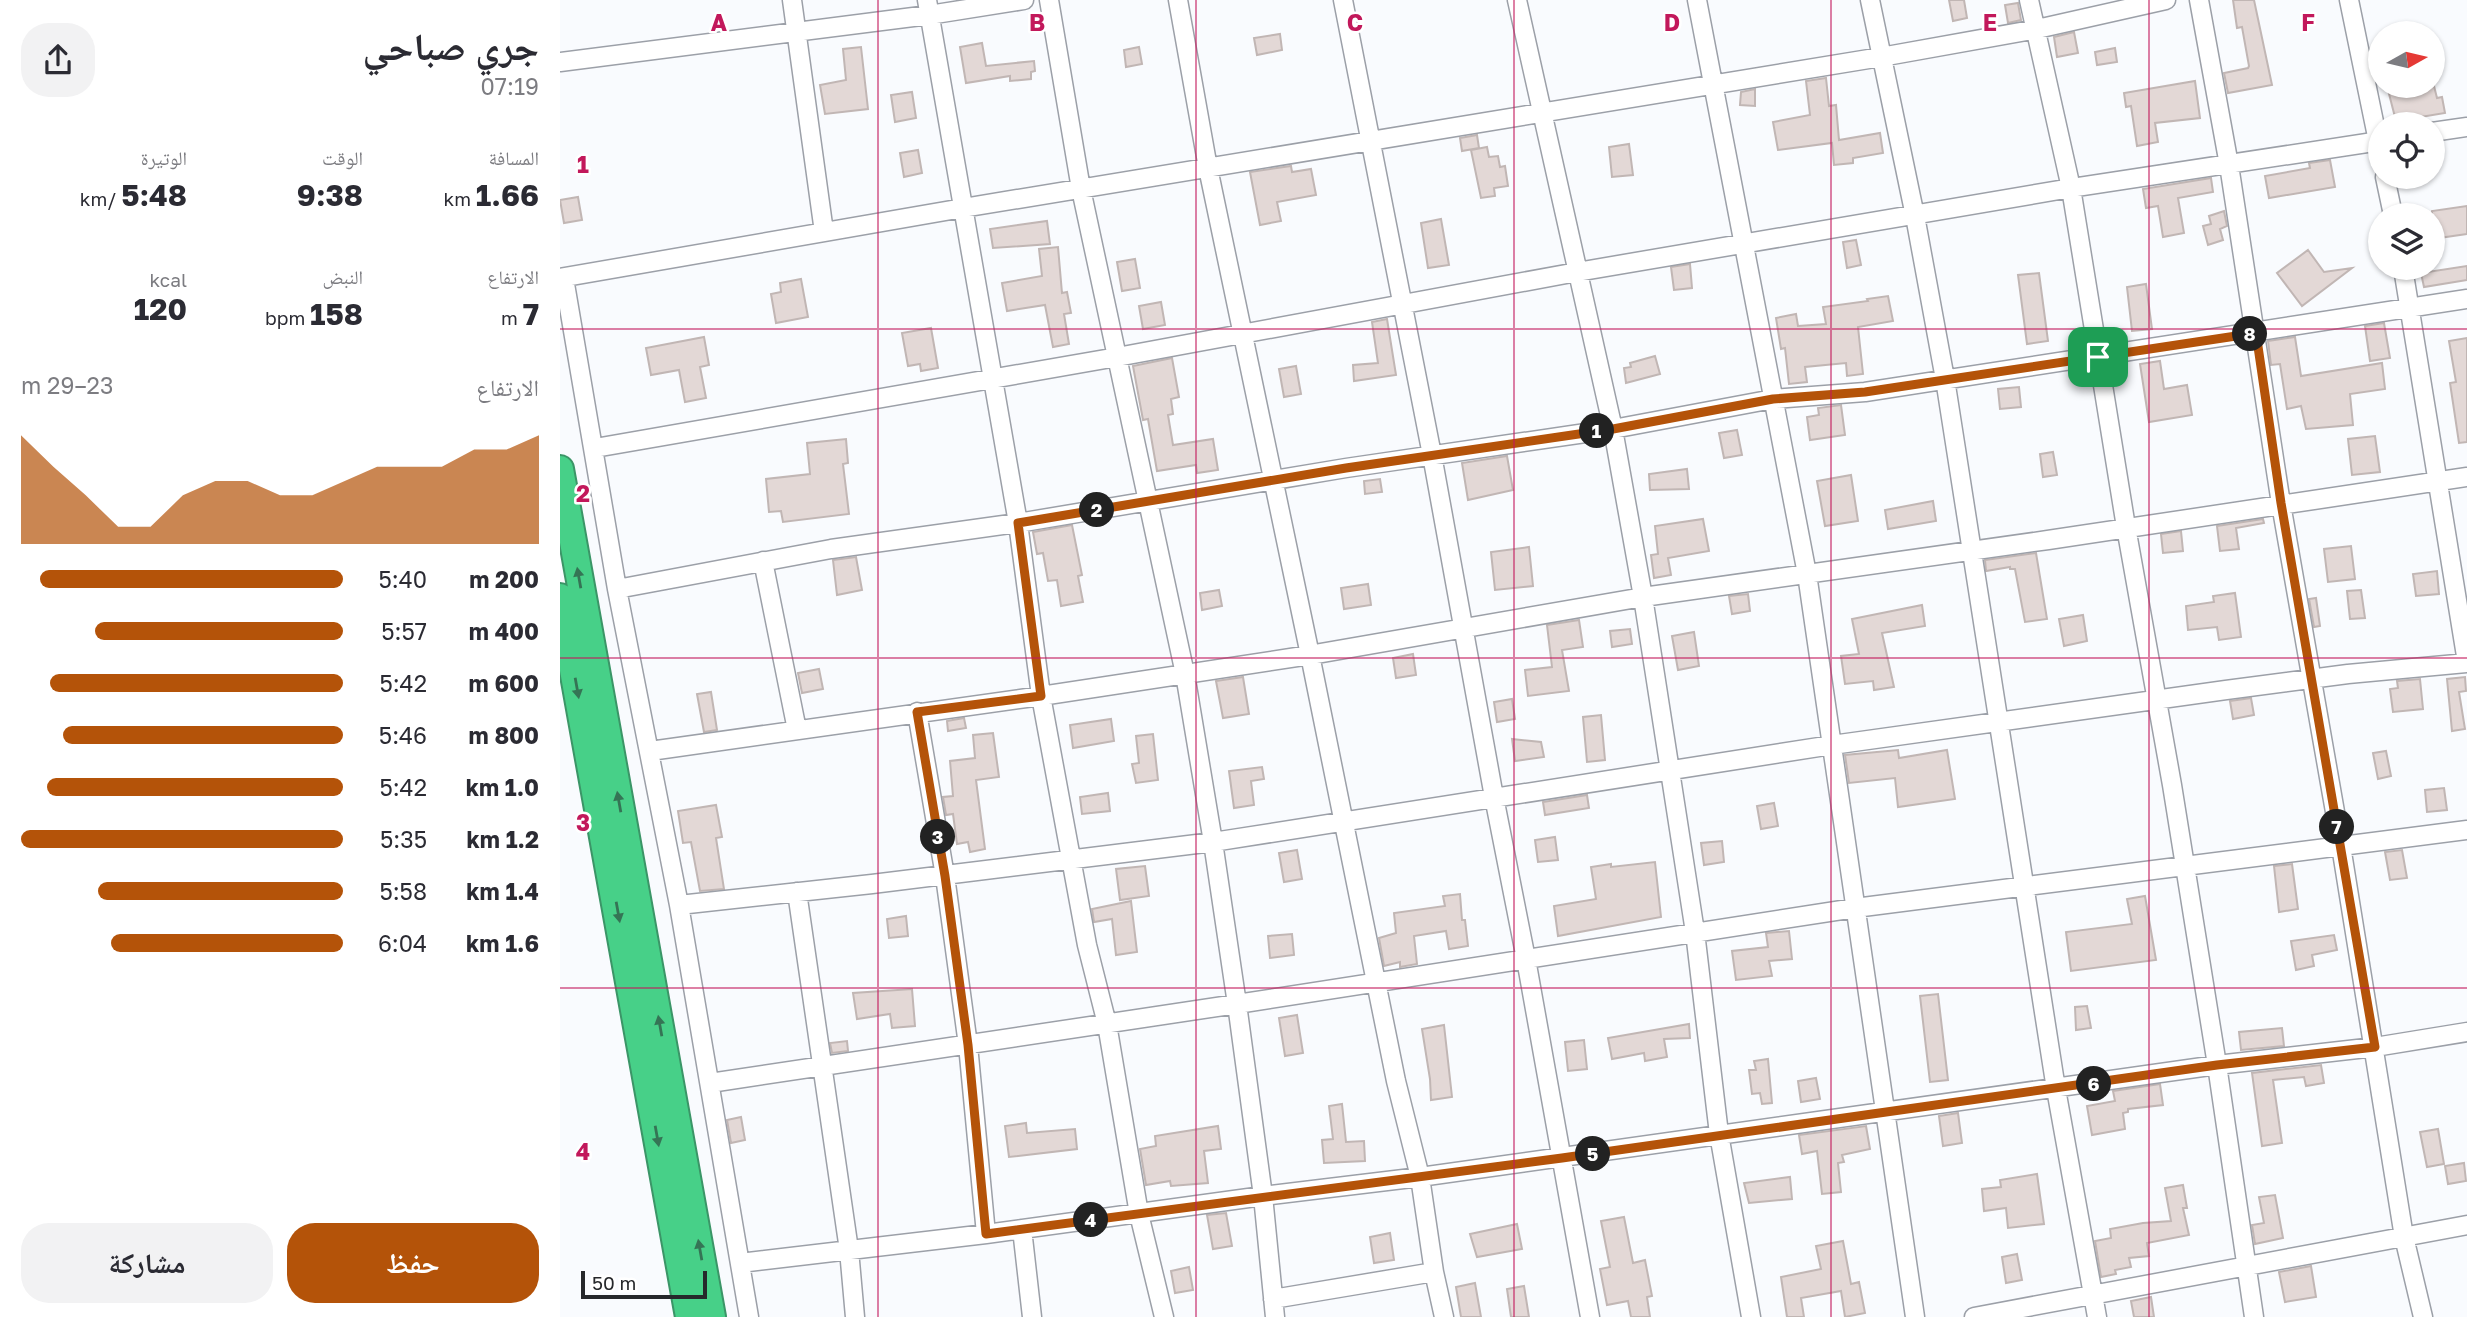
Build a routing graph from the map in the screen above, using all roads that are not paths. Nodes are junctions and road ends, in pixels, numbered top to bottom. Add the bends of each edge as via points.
1 (792, 0) edge
2 (1024, 0) edge
3 (1049, 0) edge
4 (1178, 0) edge
5 (1343, 0) edge
6 (1517, 0) edge
7 (1697, 0) edge
8 (1870, 0) edge
9 (2029, 0) edge
10 (2166, 0) edge
11 (2199, 0) edge
12 (2349, 0) edge
13 (928, 7) edge
14 (2038, 29) junction
15 (795, 31) junction
16 (1881, 57) junction
17 (560, 62) edge
18 (1713, 85) junction
19 (2372, 112) edge
20 (1542, 114) junction
21 (2467, 127) edge
22 (2445, 130) edge
23 (1369, 142) junction
24 (2368, 146) edge
25 (2229, 165) junction
26 (1208, 169) junction
27 (2071, 188) junction
28 (1082, 189) junction
29 (963, 208) junction
30 (1914, 216) junction
31 (824, 232) junction
32 (1744, 244) junction
33 (1577, 272) junction
34 (562, 278) edge
35 (2405, 280) edge
36 (2467, 299) edge
37 (1401, 304) junction
38 (2410, 308) junction
39 (1244, 333) junction
40 (2256, 333) junction
41 (1117, 357) junction
42 (2098, 357) junction
43 (994, 379) junction
44 (1945, 379) junction
45 (1773, 399) junction
46 (1613, 429) junction
47 (595, 447) junction
48 (1432, 455) junction
49 (560, 469) edge
50 (2467, 477) edge
51 (1273, 481) junction
52 (2439, 481) junction
53 (1148, 502) junction
54 (2281, 503) junction
55 (1018, 523) junction
56 (2126, 527) junction
57 (1973, 550) junction
58 (763, 561) junction
59 (1807, 574) junction
60 (617, 589) junction
61 (560, 597) edge
62 (1643, 597) junction
63 (1463, 627) junction
64 (1310, 655) junction
65 (2467, 663) edge
66 (1185, 674) junction
67 (2310, 680) junction
68 (1041, 696) junction
69 (2158, 699) junction
70 (917, 712) junction
71 (2000, 723) junction
72 (797, 730) junction
73 (1832, 745) junction
74 (650, 751) junction
75 (1672, 770) junction
76 (1494, 797) junction
77 (1343, 821) junction
78 (2467, 830) edge
79 (1213, 842) junction
80 (2341, 846) junction
81 (1072, 859) junction
82 (2184, 867) junction
83 (945, 876) junction
84 (2026, 886) junction
85 (797, 892) junction
86 (679, 905) junction
87 (1855, 908) junction
88 (1695, 932) junction
89 (1526, 959) junction
90 (1375, 982) junction
91 (1237, 1004) junction
92 (1107, 1024) junction
93 (2467, 1032) edge
94 (968, 1045) junction
95 (2375, 1047) junction
96 (2217, 1065) junction
97 (823, 1067) junction
98 (710, 1083) junction
99 (2056, 1089) junction
100 (1885, 1112) junction
101 (1719, 1134) junction
102 (1562, 1158) junction
103 (1420, 1177) junction
104 (1263, 1196) junction
105 (1139, 1214) junction
106 (2467, 1225) edge
107 (1022, 1230) junction
108 (986, 1234) junction
109 (2404, 1237) junction
110 (849, 1250) junction
111 (740, 1263) junction
112 (2245, 1268) junction
113 (1434, 1272) junction
114 (2094, 1295) junction
115 (1274, 1308) edge
116 (689, 1317) edge
117 (712, 1317) edge
118 (749, 1317) edge
119 (855, 1317) edge
120 (1032, 1317) edge
121 (1164, 1317) edge
122 (1444, 1317) edge
123 (1590, 1317) edge
124 (1751, 1317) edge
125 (1915, 1317) edge
126 (1974, 1317) edge
127 (2097, 1317) edge
128 (2254, 1317) edge
129 (2423, 1317) edge

1 - 15 street
2 - 13 street
3 - 28 street
4 - 26 street
5 - 23 street
6 - 20 street
7 - 18 street
8 - 16 street
9 - 14 street
10 - 14 street
11 - 25 street
12 - 19 street
13 - 15 street
13 - 29 street
14 - 16 street
14 - 27 street
15 - 17 street
15 - 31 street
16 - 18 street
16 - 30 street
18 - 20 street
18 - 32 street
20 - 23 street
20 - 33 street
21 - 22 street
23 - 26 street
23 - 37 street
24 - 25 street
25 - 27 street
25 - 40 street
26 - 28 street
26 - 39 street
27 - 30 street
27 - 42 street
28 - 29 street
28 - 41 street
29 - 31 street
29 - 43 street
30 - 32 street
30 - 44 street
31 - 34 street
32 - 33 street
32 - 45 street
33 - 37 street
33 - 46 street
34 - 47 street
35 - 38 street
36 - 38 street
37 - 39 street
37 - 48 street
38 - 40 street
38 - 52 street
39 - 41 street
39 - 51 street
40 - 42 street
40 - 54 street
41 - 43 street
41 - 53 street
42 - 44 street
42 - 56 street
43 - 47 street
43 - 55 street
44 - 45 street via 1865,392
44 - 57 street
45 - 46 street
45 - 59 street
46 - 48 street
46 - 62 street
47 - 60 street
48 - 51 street
48 - 63 street
117 -> 49 highway
50 - 52 street
51 - 53 street
51 - 64 street
52 - 54 street
52 - 65 street
53 - 55 street
53 - 66 street
54 - 56 street
54 - 67 street
55 - 58 street
55 - 68 street
56 - 57 street
56 - 69 street
57 - 59 street
57 - 71 street
58 - 60 street
58 - 72 street
59 - 62 street
59 - 73 street
60 - 74 street
61 -> 116 highway
62 - 63 street
62 - 75 street
63 - 64 street
63 - 76 street
64 - 66 street
64 - 77 street
65 - 67 street
66 - 68 street
66 - 79 street
67 - 69 street
67 - 80 street
68 - 70 street
68 - 81 street
69 - 71 street
69 - 82 street
70 - 72 street
70 - 83 street
71 - 73 street
71 - 84 street
72 - 74 street
73 - 75 street
73 - 87 street
74 - 86 street
75 - 76 street
75 - 88 street
76 - 77 street
76 - 89 street
77 - 79 street
77 - 90 street
78 - 80 street
79 - 81 street
79 - 91 street
80 - 82 street
80 - 95 street
81 - 83 street
81 - 92 street
82 - 84 street
82 - 96 street
83 - 85 street
83 - 94 street
84 - 87 street
84 - 99 street
85 - 86 street
85 - 97 street
86 - 98 street
87 - 88 street
87 - 100 street
88 - 89 street
88 - 101 street
89 - 90 street
89 - 102 street
90 - 91 street
90 - 103 street
91 - 92 street
91 - 104 street
92 - 94 street
92 - 105 street
93 - 95 street
94 - 97 street
94 - 108 street
95 - 96 street
95 - 109 street
96 - 99 street
96 - 112 street
97 - 98 street
97 - 110 street
98 - 111 street
99 - 100 street
99 - 114 street
100 - 101 street
100 - 125 street
101 - 102 street
101 - 124 street
102 - 103 street
102 - 123 street
103 - 104 street
103 - 113 street
104 - 105 street
104 - 115 street
105 - 107 street
105 - 121 street
106 - 109 street
107 - 108 street
107 - 120 street
108 - 110 street
109 - 112 street
109 - 129 street
110 - 111 street
110 - 119 street
111 - 118 street
112 - 114 street
112 - 128 street
113 - 115 street
113 - 122 street
114 - 126 street
114 - 127 street

